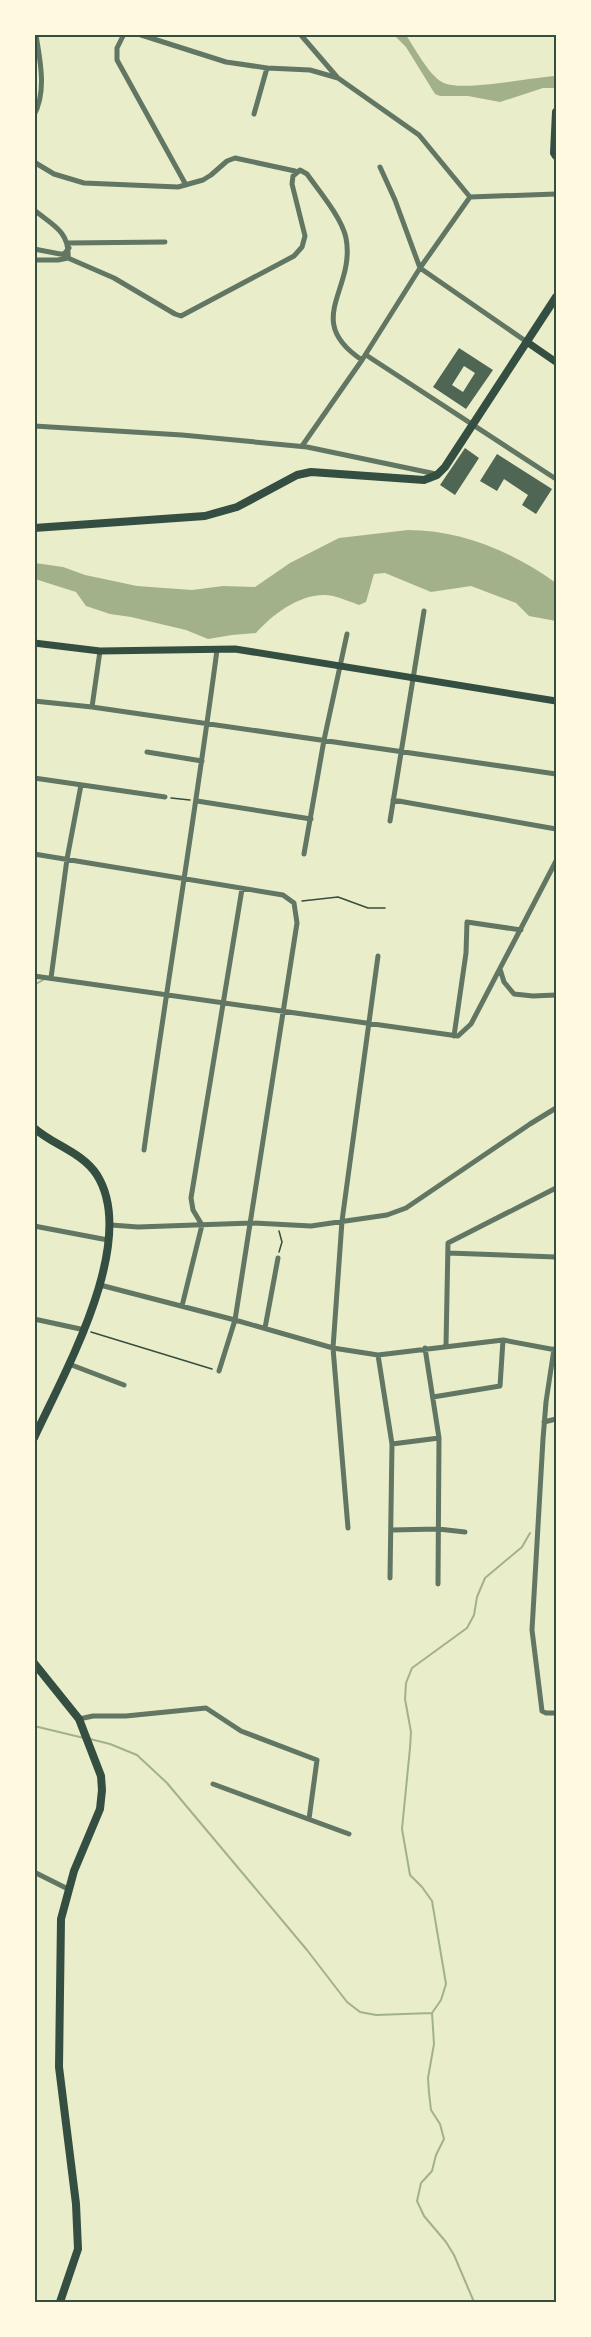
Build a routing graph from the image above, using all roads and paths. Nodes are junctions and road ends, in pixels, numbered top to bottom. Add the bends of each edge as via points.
1 (124, 34) edge
2 (138, 34) edge
3 (300, 34) edge
4 (36, 35) edge
5 (267, 68) junction
6 (338, 78) junction
7 (556, 112) edge
8 (254, 114) dead end
9 (34, 115) edge
10 (556, 156) edge
11 (34, 162) edge
12 (380, 167) dead end
13 (295, 171) junction
14 (186, 185) junction
15 (556, 194) edge
16 (470, 197) junction
17 (34, 210) edge
18 (165, 242) dead end
19 (68, 246) junction
20 (34, 249) edge
21 (68, 258) junction
22 (34, 260) edge
23 (420, 268) junction
24 (556, 297) edge
25 (527, 342) junction
26 (366, 355) junction
27 (362, 360) junction
28 (556, 362) edge
29 (474, 423) junction
30 (34, 426) edge
31 (302, 446) junction
32 (437, 475) junction
33 (555, 475) edge
34 (34, 528) edge
35 (424, 611) dead end
36 (347, 634) dead end
37 (34, 643) edge
38 (217, 650) junction
39 (100, 651) junction
40 (340, 665) junction
41 (415, 677) junction
42 (556, 700) edge
43 (34, 701) edge
44 (92, 707) junction
45 (207, 723) junction
46 (324, 740) junction
47 (401, 750) junction
48 (147, 752) dead end
49 (202, 761) junction
50 (556, 774) edge
51 (34, 778) edge
52 (81, 785) junction
53 (165, 798) joint
54 (393, 800) junction
55 (197, 801) junction
56 (311, 819) junction
57 (390, 821) dead end
58 (556, 829) edge
59 (34, 854) edge
60 (304, 854) dead end
61 (67, 859) junction
62 (556, 861) edge
63 (184, 879) junction
64 (242, 889) junction
65 (302, 902) dead end
66 (385, 908) dead end
67 (521, 930) junction
68 (378, 956) dead end
69 (500, 969) junction
70 (34, 975) edge
71 (51, 978) junction
72 (166, 993) junction
73 (556, 995) edge
74 (225, 1002) junction
75 (283, 1011) junction
76 (368, 1024) junction
77 (454, 1036) junction
78 (556, 1108) edge
79 (34, 1128) edge
80 (144, 1150) dead end
81 (556, 1188) edge
82 (342, 1221) junction
83 (252, 1223) junction
84 (276, 1224) junction
85 (111, 1225) junction
86 (202, 1225) junction
87 (34, 1226) edge
88 (108, 1240) junction
89 (448, 1253) junction
90 (556, 1257) edge
91 (278, 1258) joint
92 (100, 1285) junction
93 (182, 1306) junction
94 (34, 1319) edge
95 (235, 1320) junction
96 (265, 1328) junction
97 (84, 1330) junction
98 (503, 1340) junction
99 (446, 1346) junction
100 (333, 1348) junction
101 (425, 1348) junction
102 (555, 1349) edge
103 (378, 1355) junction
104 (555, 1361) edge
105 (69, 1364) junction
106 (219, 1371) joint
107 (124, 1385) dead end
108 (433, 1397) junction
109 (556, 1419) edge
110 (544, 1422) junction
111 (34, 1438) edge
112 (439, 1438) junction
113 (392, 1444) junction
114 (348, 1528) dead end
115 (438, 1529) junction
116 (391, 1530) junction
117 (465, 1532) dead end
118 (390, 1578) dead end
119 (438, 1584) dead end
120 (34, 1663) edge
121 (556, 1713) edge
122 (79, 1719) junction
123 (213, 1784) dead end
124 (309, 1819) junction
125 (349, 1834) dead end
126 (34, 1872) edge
127 (68, 1889) junction
128 (60, 2302) edge

1 - 14 street via 117,48 117,60
2 - 5 street via 216,59
3 - 6 street
4 - 9 street via 42,76
5 - 6 street via 310,70
5 - 8 street
6 - 16 street via 419,135
7 - 10 main road
11 - 14 street via 54,174 84,183
12 - 23 street
13 - 14 street via 235,158 211,175
13 - 21 street via 292,184 305,236 302,247 294,256 181,316 114,278
13 - 27 street via 308,174 343,230 347,252 333,326 338,340
15 - 16 street
16 - 23 street
17 - 19 street via 61,232
18 - 19 street
19 - 20 street via 60,254
19 - 21 street
21 - 22 street
23 - 25 street
23 - 26 street
24 - 25 main road
25 - 28 main road
25 - 29 main road
26 - 27 street
26 - 29 street via 462,419
27 - 31 street
29 - 32 main road
29 - 33 street
30 - 31 street
31 - 32 street
32 - 34 main road via 424,480 311,472 297,475 237,507 205,516
35 - 41 street
36 - 40 street
37 - 39 main road
38 - 39 main road
38 - 40 main road via 235,649
38 - 45 street
39 - 44 street
40 - 41 main road
40 - 46 street
41 - 42 main road
41 - 47 street
43 - 44 street
44 - 45 street
45 - 46 street
45 - 49 street
46 - 47 street
46 - 56 street
47 - 50 street
47 - 54 street
48 - 49 street
49 - 55 street
51 - 52 street
52 - 53 street
52 - 61 street
53 - 55 path
54 - 57 street
54 - 58 street
55 - 56 street
55 - 63 street
56 - 60 street
59 - 61 street
61 - 63 street
61 - 71 street
62 - 67 street
63 - 64 street
63 - 72 street
64 - 74 street
64 - 75 street via 283,895 294,903 297,922
65 - 66 path via 338,897 368,908
67 - 69 street
67 - 77 street via 467,922
68 - 76 street
69 - 73 street via 514,994
69 - 77 street via 471,1024 463,1034
70 - 71 street
71 - 72 street
72 - 74 street
72 - 80 street
74 - 75 street
74 - 86 street via 191,1198
75 - 76 street
75 - 83 street
76 - 77 street
76 - 82 street
78 - 82 street via 406,1208 387,1215
79 - 85 main road via 76,1154 96,1173 108,1200
81 - 89 street via 448,1243
82 - 84 street via 311,1226
82 - 100 street
83 - 84 street
83 - 86 street
83 - 95 street
84 - 91 path via 282,1242
85 - 86 street
85 - 88 main road
86 - 93 street
87 - 88 street
88 - 92 main road
89 - 90 street
89 - 99 street
91 - 96 street
92 - 93 street
92 - 97 main road
93 - 95 street
94 - 97 street
95 - 96 street
95 - 106 street
96 - 100 street
97 - 105 main road
97 - 106 path
98 - 99 street
98 - 102 street
98 - 108 street via 500,1386
99 - 101 street
100 - 103 street
100 - 114 street
101 - 103 street
101 - 108 street
102 - 104 street
103 - 113 street
104 - 110 street
105 - 107 street
105 - 111 main road
108 - 112 street
109 - 110 street
110 - 121 street via 532,1630 542,1711
112 - 113 street
112 - 115 street
113 - 116 street
115 - 116 street
115 - 117 street
115 - 119 street
116 - 118 street
120 - 122 main road
122 - 124 street via 206,1708 241,1731 317,1760
122 - 127 main road via 102,1790 100,1809
123 - 124 street
124 - 125 street
126 - 127 street
127 - 128 main road via 61,1919 59,2067 78,2249

